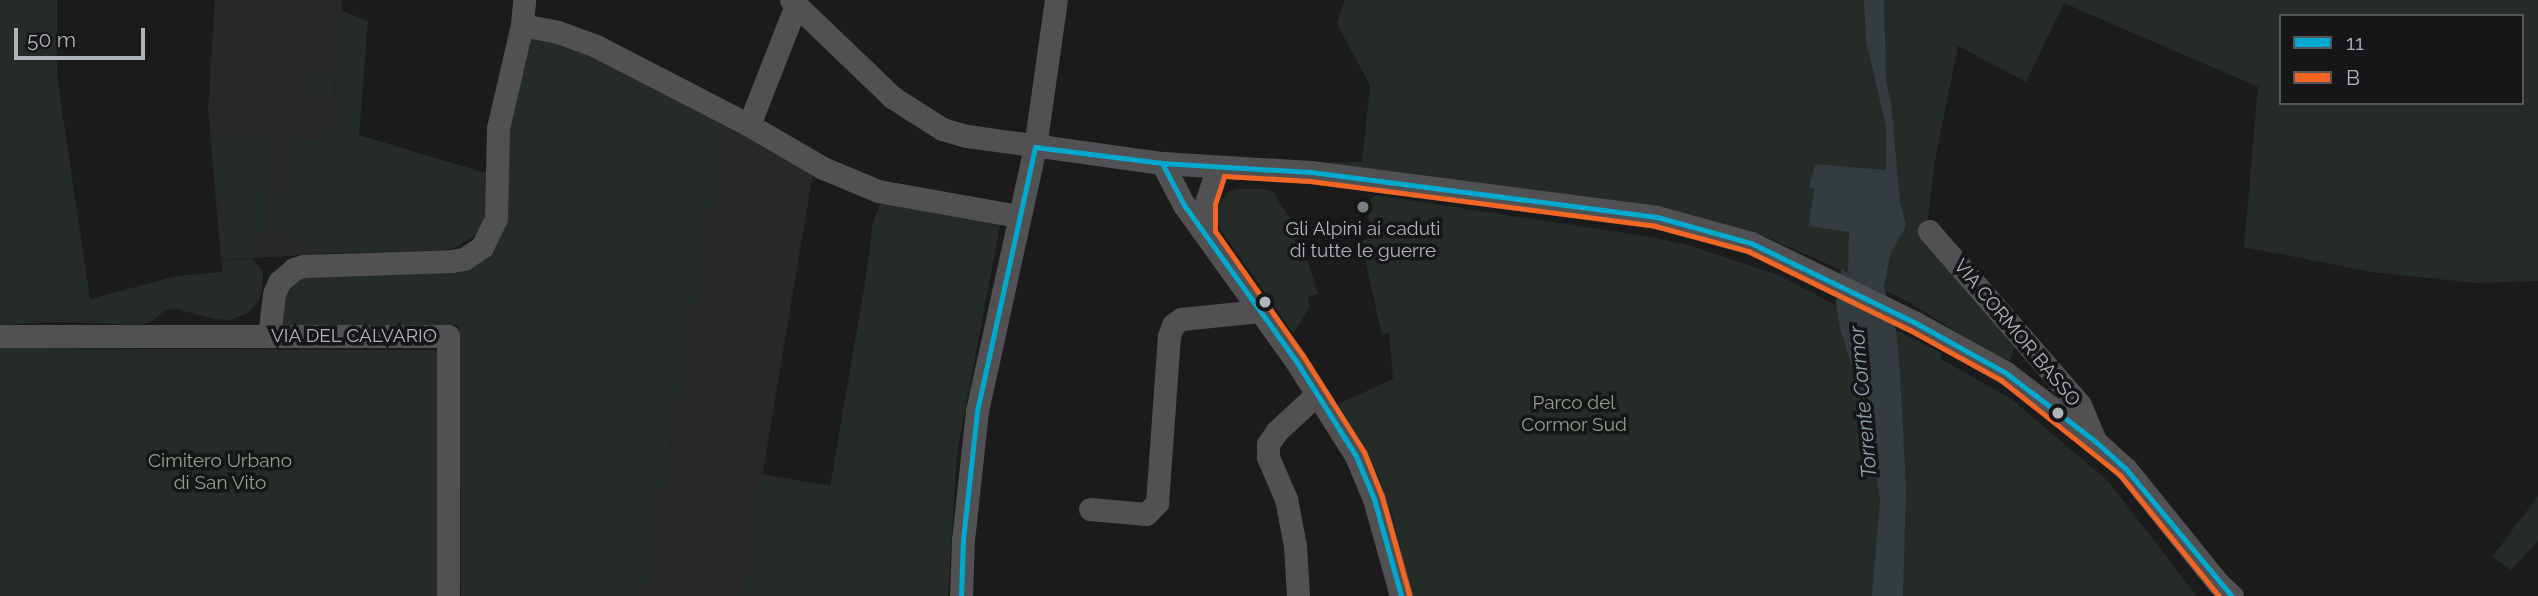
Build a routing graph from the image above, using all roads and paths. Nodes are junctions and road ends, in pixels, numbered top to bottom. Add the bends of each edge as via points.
1 (523, 0) edge
2 (1056, 0) edge
3 (794, 2) edge
4 (522, 25) junction
5 (749, 125) junction
6 (1035, 147) junction
7 (1162, 163) junction
8 (1218, 167) junction
9 (1019, 216) junction
10 (1929, 231) dead end
11 (1206, 234) junction
12 (1260, 311) junction
13 (0, 336) edge
14 (269, 336) junction
15 (1317, 394) junction
16 (2095, 441) junction
17 (1090, 509) dead end
18 (448, 596) edge
19 (961, 596) edge
20 (1298, 596) edge
21 (1401, 596) edge
22 (2232, 596) edge

1 - 4 street
2 - 6 street
3 - 5 street
3 - 6 street, VIA CORMOR BASSO via 916,115 967,136
4 - 5 street via 596,46
4 - 14 street via 498,128 496,218 482,247 464,259 450,261 294,269 279,282 274,294
5 - 9 street via 823,168 878,191
6 - 7 street, VIA CORMOR BASSO
6 - 9 street
7 - 8 street, VIA CORMOR BASSO
7 - 11 street
8 - 11 street via 1206,203
8 - 16 street, VIA CORMOR BASSO via 1311,172 1657,218 1714,231 1780,256 1954,343 2006,373
9 - 19 street via 977,411
10 - 16 street, VIA CORMOR BASSO via 2080,405
11 - 12 street
12 - 15 street
12 - 17 street via 1181,319 1173,325 1157,503 1146,514
13 - 14 street, VIA DEL CALVARIO
14 - 18 street, VIA DEL CALVARIO via 448,336
15 - 20 street via 1268,444 1268,457 1291,523
15 - 21 street via 1367,479
16 - 22 street, VIA CORMOR BASSO via 2126,470

